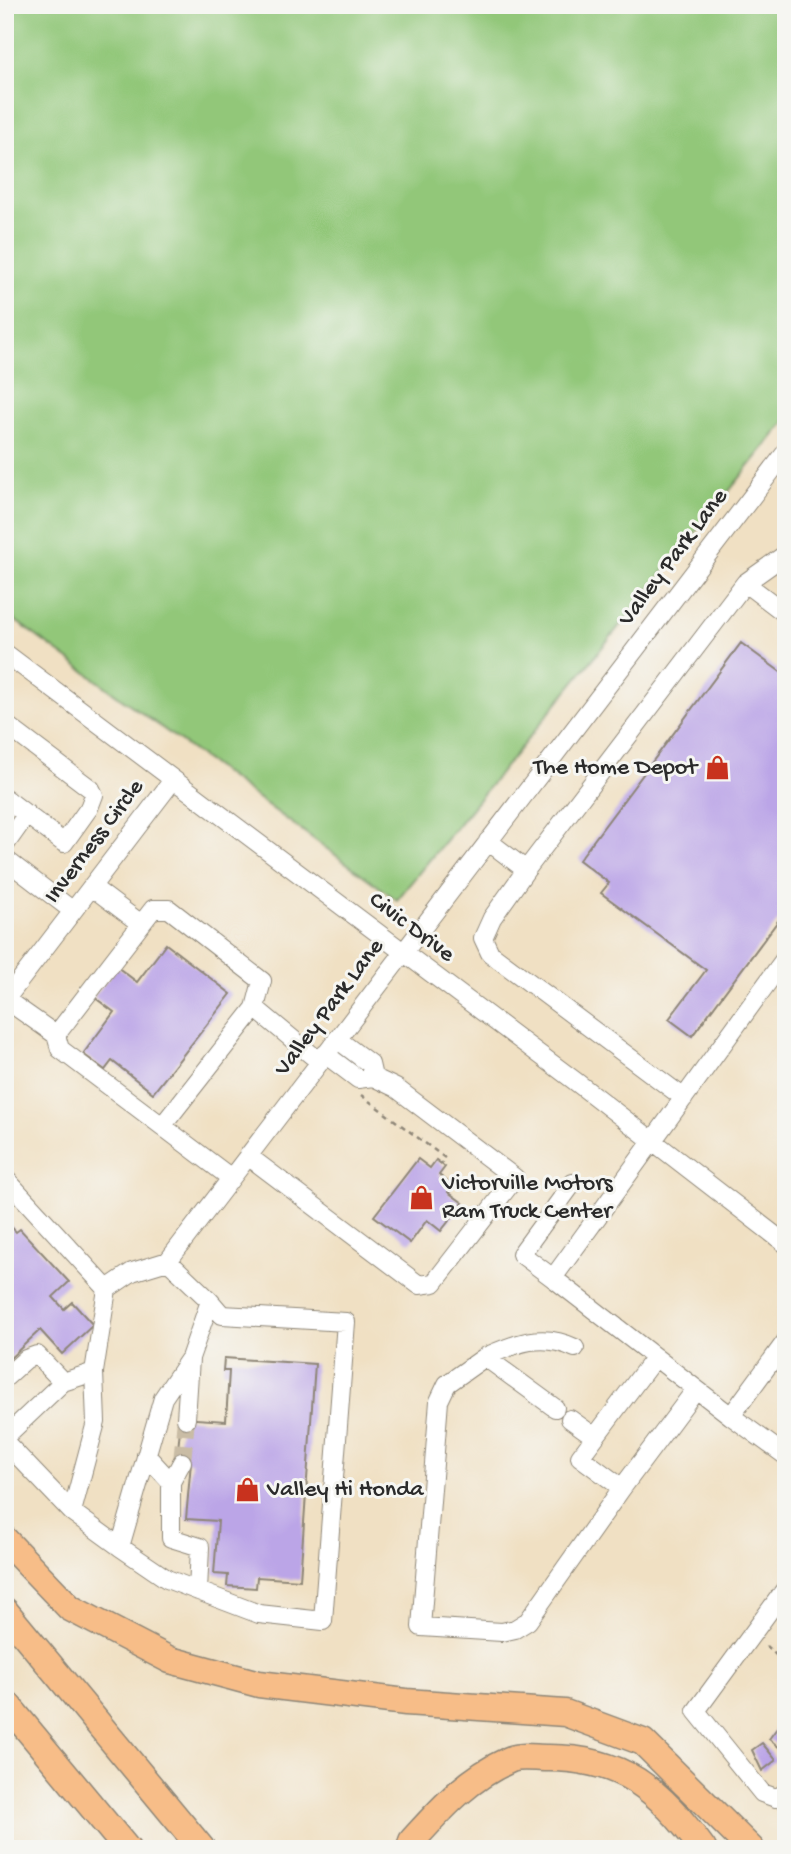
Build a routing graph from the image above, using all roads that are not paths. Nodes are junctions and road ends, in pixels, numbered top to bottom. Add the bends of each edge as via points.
1 (786, 452) edge
2 (786, 554) edge
3 (745, 583) junction
4 (786, 614) edge
5 (5, 653) edge
6 (5, 724) edge
7 (173, 780) junction
8 (5, 798) edge
9 (27, 814) junction
10 (488, 841) junction
11 (5, 845) edge
12 (5, 859) edge
13 (526, 870) junction
14 (92, 887) junction
15 (73, 911) junction
16 (141, 924) junction
17 (403, 952) junction
18 (786, 957) edge
19 (5, 999) edge
20 (255, 1008) junction
21 (57, 1035) junction
22 (337, 1039) junction
23 (322, 1058) junction
24 (373, 1077) junction
25 (684, 1098) junction
26 (163, 1125) junction
27 (654, 1141) junction
28 (248, 1156) junction
29 (6, 1177) edge
30 (231, 1178) junction
31 (573, 1183) dead end
32 (786, 1244) edge
33 (168, 1261) junction
34 (553, 1278) junction
35 (107, 1289) junction
36 (210, 1301) junction
37 (786, 1341) edge
38 (575, 1348) dead end
39 (485, 1357) junction
40 (655, 1357) junction
41 (190, 1359) junction
42 (94, 1372) junction
43 (5, 1378) edge
44 (63, 1382) junction
45 (696, 1389) junction
46 (731, 1416) junction
47 (186, 1419) tunnel mouth
48 (595, 1437) junction
49 (5, 1440) edge
50 (146, 1455) junction
51 (786, 1457) edge
52 (182, 1462) tunnel mouth
53 (171, 1482) junction
54 (622, 1488) junction
55 (72, 1512) junction
56 (5, 1541) edge
57 (120, 1546) junction
58 (786, 1588) edge
59 (198, 1591) junction
60 (5, 1611) edge
61 (5, 1702) edge
62 (786, 1793) edge
63 (127, 1849) edge
64 (202, 1849) edge
65 (410, 1849) edge
66 (703, 1849) edge
67 (751, 1849) edge

1 - 10 street, Valley Park Lane
2 - 3 street
3 - 4 street
3 - 13 street
5 - 7 street, Civic Drive
6 - 9 street via 94,795 64,843
7 - 14 street, Inverness Circle
7 - 17 street, Civic Drive
8 - 9 street
9 - 11 street
10 - 13 street
10 - 17 street, Valley Park Lane
12 - 15 street
13 - 25 street via 483,938 490,953
14 - 15 street, Inverness Circle
14 - 16 street
15 - 19 street, Inverness Circle
16 - 20 street via 153,909 169,909 262,981
16 - 21 street
17 - 22 street, Valley Park Lane
17 - 27 street, Civic Drive
18 - 25 street
19 - 21 street
20 - 23 street
20 - 26 street
21 - 26 street via 60,1049
22 - 23 street, Valley Park Lane
22 - 24 street via 370,1064
23 - 24 street via 358,1079
23 - 28 street, Valley Park Lane
24 - 28 street via 396,1088 515,1178 434,1283 419,1285
25 - 27 street
26 - 30 street
27 - 32 street, Civic Drive
27 - 34 street
28 - 30 street, Valley Park Lane
29 - 35 street
30 - 33 street, Valley Park Lane
31 - 34 street via 521,1254
33 - 35 street via 132,1272
33 - 36 street
34 - 40 street
35 - 42 street
36 - 41 street
36 - 59 street via 222,1315 346,1322 323,1621 259,1615
37 - 46 street
38 - 39 street via 546,1338 510,1345
39 - 48 street
39 - 54 street via 447,1384 439,1401 421,1627 502,1632 528,1621
40 - 45 street
40 - 48 street
41 - 47 street
41 - 50 street via 163,1398
42 - 44 street
42 - 55 street via 96,1422
43 - 44 street via 37,1355
44 - 49 street
45 - 46 street
45 - 54 street
46 - 51 street
48 - 54 street via 580,1457
49 - 55 street
50 - 53 street
50 - 57 street
52 - 53 street
53 - 59 street via 169,1534 175,1541 200,1548
55 - 57 street
56 - 67 highway via 70,1608 170,1660 259,1684 407,1702 565,1713 643,1742
57 - 59 street via 167,1579
58 - 62 street via 696,1711 762,1793 776,1798
60 - 64 highway
61 - 63 highway
65 - 66 highway via 412,1841 459,1790 511,1758 562,1757 615,1769 648,1785

